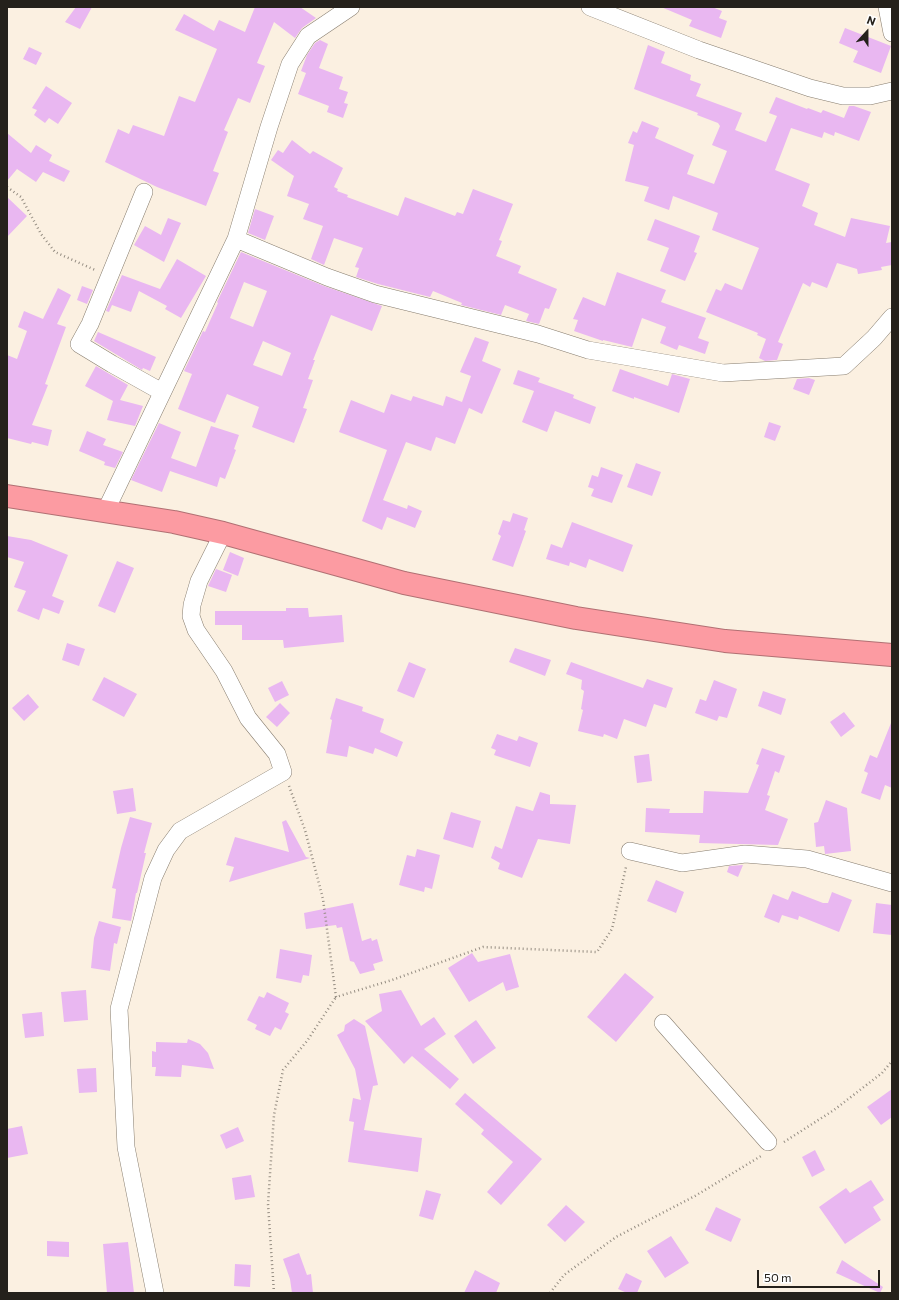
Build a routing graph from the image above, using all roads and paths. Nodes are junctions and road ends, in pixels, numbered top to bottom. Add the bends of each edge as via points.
1 (351, 7) edge
2 (590, 7) edge
3 (887, 7) edge
4 (892, 33) edge
5 (892, 91) edge
6 (7, 187) edge
7 (144, 192) dead end
8 (236, 239) junction
9 (109, 276) junction
10 (892, 317) edge
11 (162, 392) junction
12 (7, 496) edge
13 (106, 510) junction
14 (223, 533) junction
15 (892, 656) edge
16 (283, 772) junction
17 (630, 851) joint
18 (892, 883) edge
19 (336, 997) junction
20 (663, 1023) dead end
21 (892, 1061) edge
22 (772, 1146) junction
23 (155, 1293) edge
24 (274, 1293) edge
25 (550, 1293) edge

1 - 8 street via 334,16 308,36 290,64
2 - 5 street via 698,50 810,88 843,96 870,96
3 - 4 street
6 - 9 path via 21,197 41,234 55,252
7 - 9 street
8 - 10 street via 375,294 538,334 588,350 723,373 844,366
8 - 11 street via 208,302
9 - 11 street via 79,344
11 - 13 street
12 - 13 highway
13 - 14 highway
14 - 15 highway via 404,583 576,618 725,641
14 - 16 street via 199,581 191,616 196,630 224,671 248,718 277,754
16 - 19 path via 305,830 323,899
16 - 23 street via 180,831 166,850 153,878 119,1009 126,1147
17 - 18 street via 682,863 746,854 807,859
17 - 19 path via 612,929 597,952 483,947
19 - 24 path via 307,1041 283,1070 274,1115 268,1204
20 - 22 street
21 - 22 path via 882,1073 834,1110
22 - 25 path via 695,1196 616,1237 564,1275

